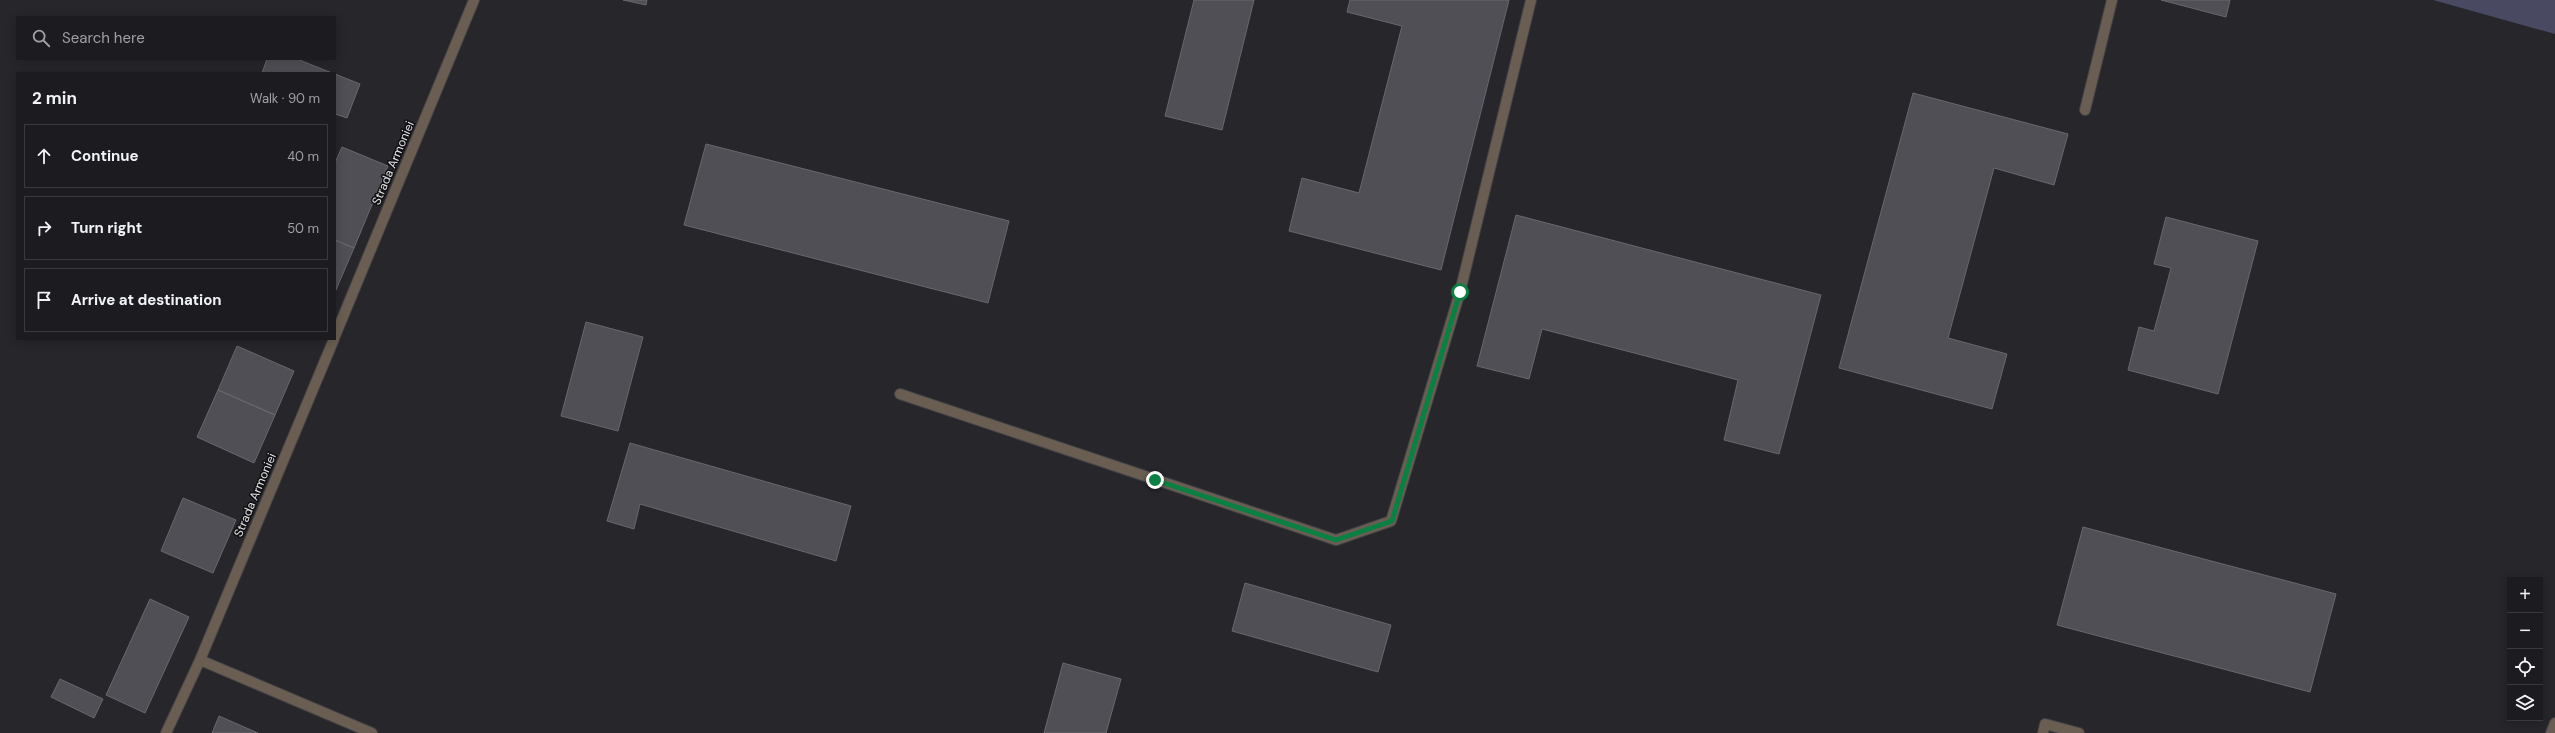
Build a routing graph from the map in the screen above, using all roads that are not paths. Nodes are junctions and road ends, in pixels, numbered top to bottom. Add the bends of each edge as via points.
1 (474, 0) edge
2 (1531, 0) edge
3 (2112, 0) edge
4 (2085, 110) dead end
5 (336, 334) edge
6 (334, 340) edge
7 (900, 394) dead end
8 (200, 660) junction
9 (2555, 723) edge
10 (166, 733) edge
11 (372, 733) edge
12 (2043, 733) edge
13 (2079, 733) edge
14 (2551, 733) edge

1 - 5 street, Strada Armoniei
2 - 7 street via 1460,292 1392,521 1336,540
3 - 4 street
6 - 8 street, Strada Armoniei
8 - 10 street, Strada Armoniei
8 - 11 street
9 - 14 street
12 - 13 street via 2045,724

